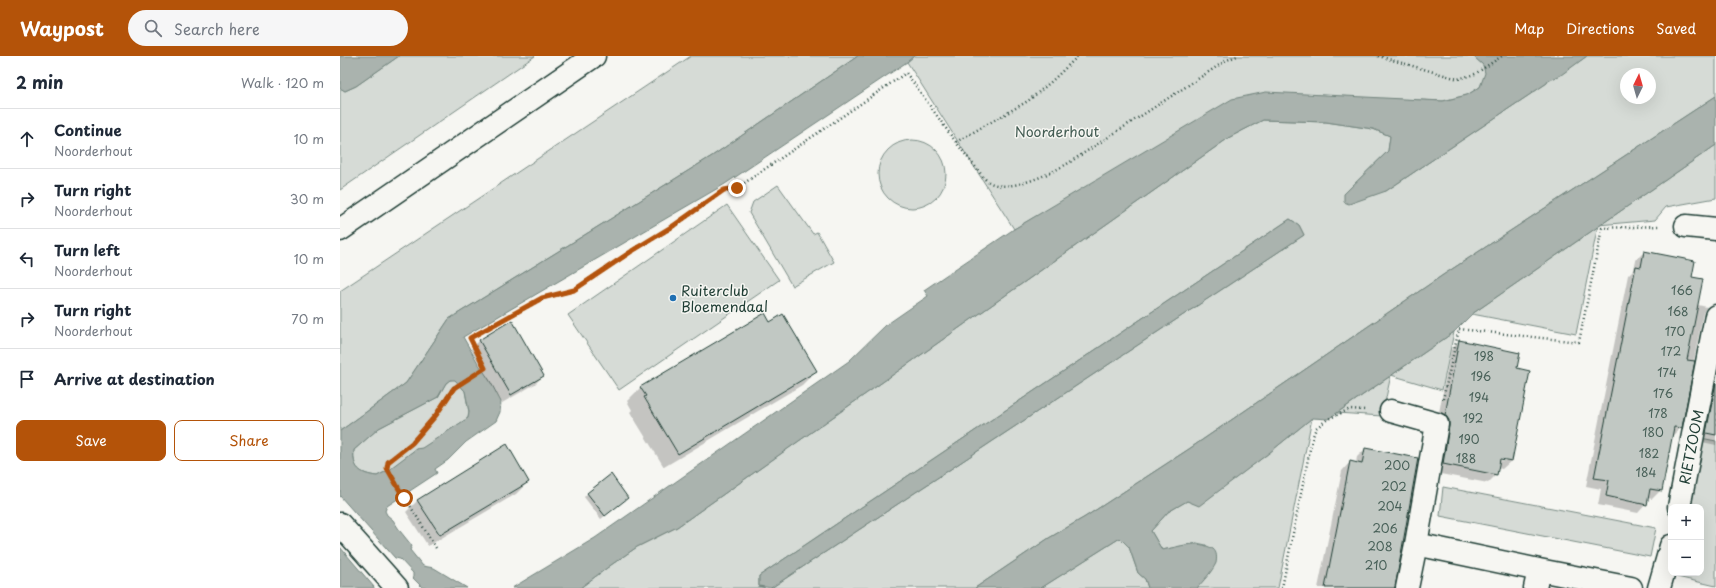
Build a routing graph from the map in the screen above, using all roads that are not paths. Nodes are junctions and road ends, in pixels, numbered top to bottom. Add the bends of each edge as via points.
1 (594, 56) edge
2 (1686, 226) road end
3 (1716, 229) edge
4 (340, 230) edge
5 (1716, 316) edge
6 (1391, 411) road end
7 (1680, 504) edge
8 (340, 524) edge
9 (1416, 544) junction
10 (1668, 556) edge
11 (1537, 579) edge
12 (397, 588) edge
13 (1407, 588) edge
14 (1631, 588) edge
15 (1659, 588) edge

1 - 4 main road
2 - 3 main road
5 - 7 main road, RIETZOOM
6 - 9 main road via 1437,424
8 - 12 main road
9 - 11 main road
9 - 13 main road
10 - 15 main road
11 - 14 main road

